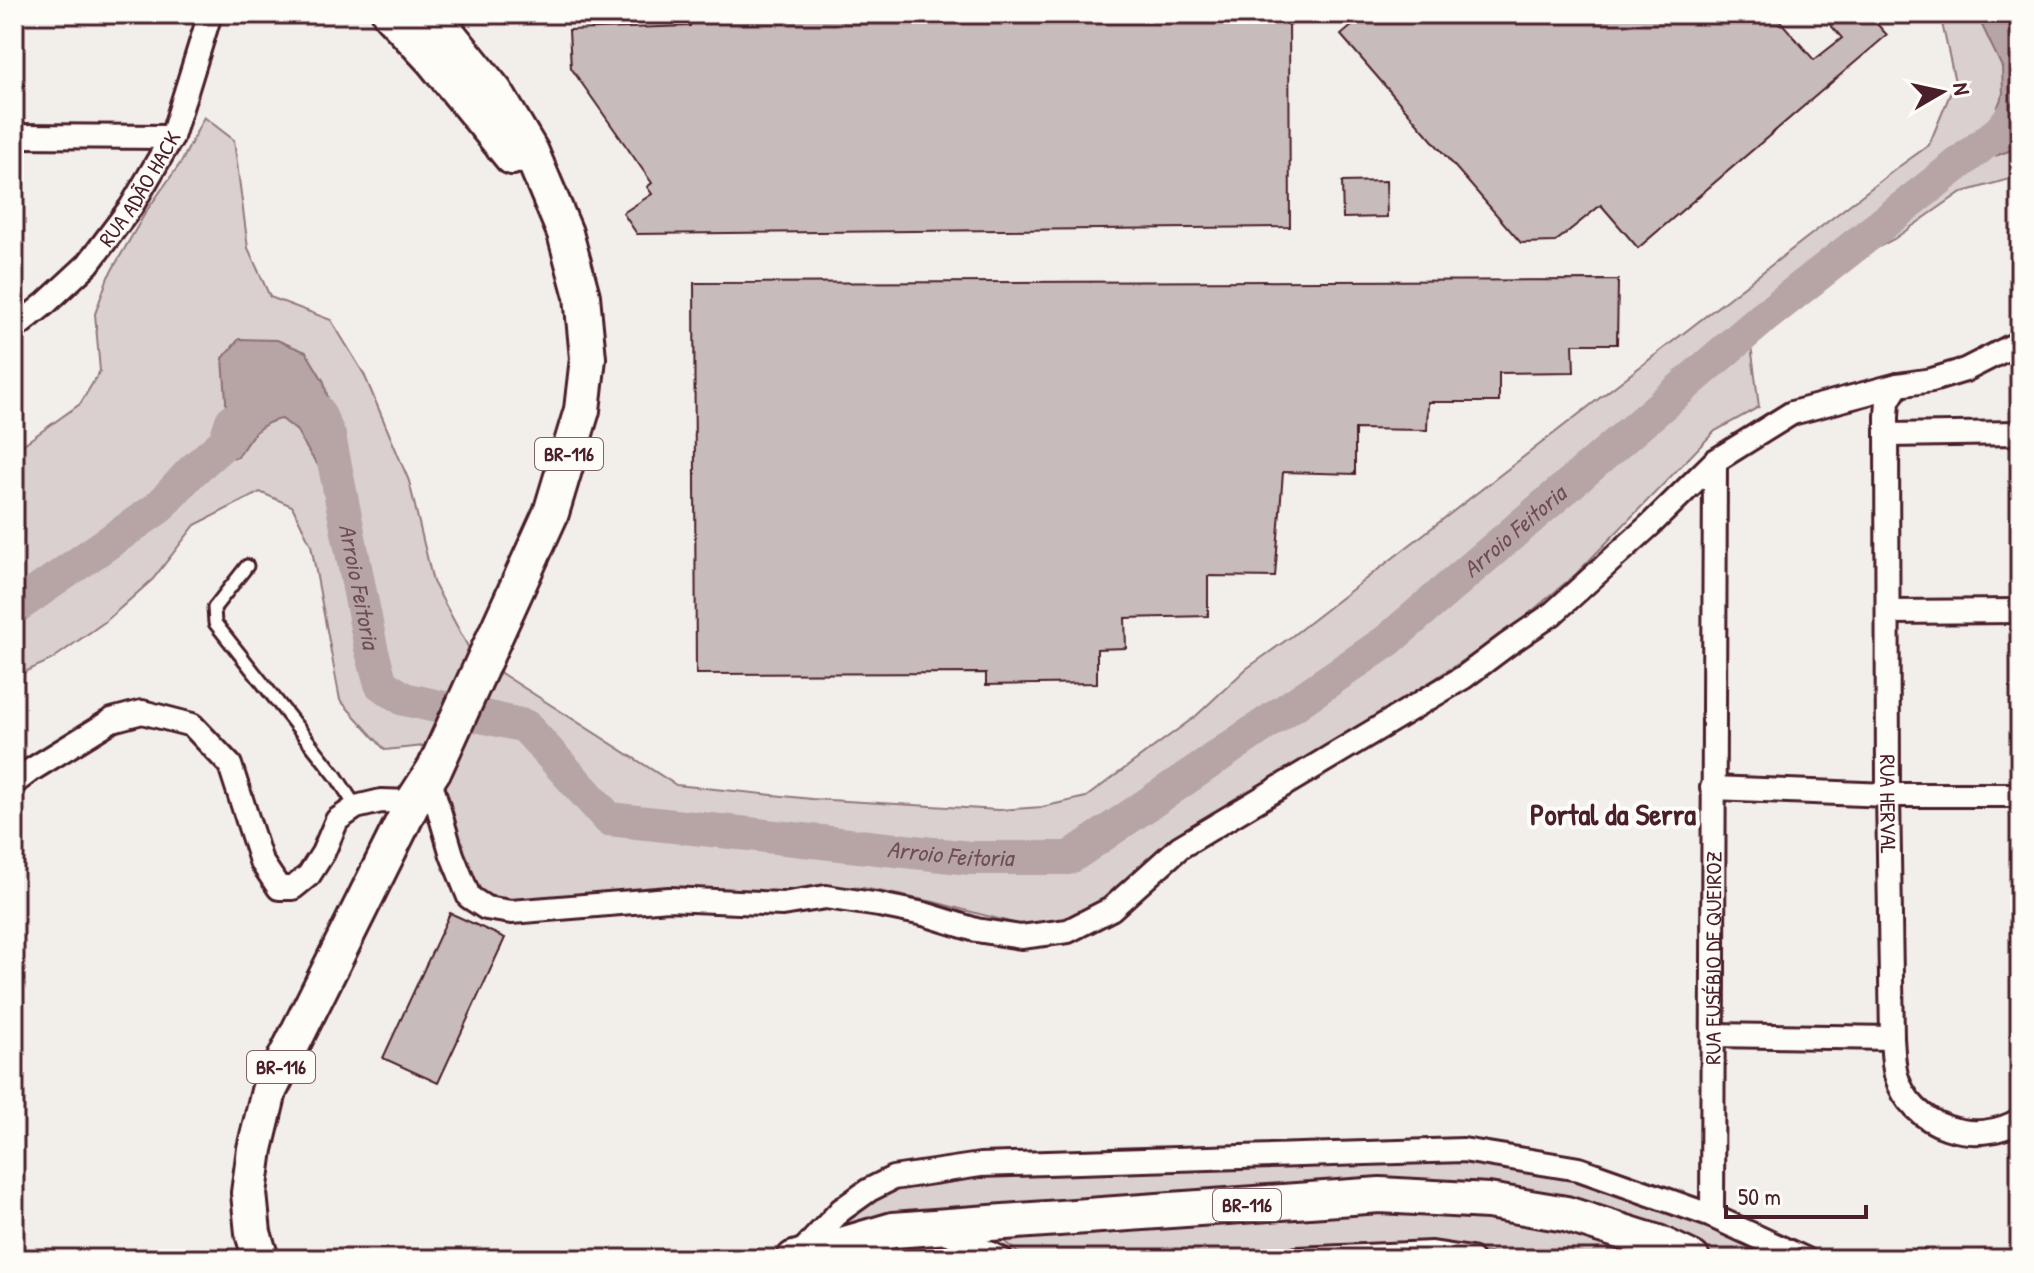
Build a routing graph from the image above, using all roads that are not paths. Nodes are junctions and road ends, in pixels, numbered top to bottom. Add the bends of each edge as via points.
1 (210, 14) edge
2 (390, 14) edge
3 (432, 14) edge
4 (14, 136) edge
5 (172, 137) junction
6 (565, 233) junction
7 (14, 329) edge
8 (2020, 342) edge
9 (1898, 385) junction
10 (2020, 433) edge
11 (1887, 435) junction
12 (1715, 461) junction
13 (247, 566) dead end
14 (2020, 611) edge
15 (1888, 612) junction
16 (426, 782) junction
17 (14, 783) edge
18 (1712, 788) junction
19 (1888, 795) junction
20 (2020, 795) edge
21 (356, 807) junction
22 (1713, 1035) junction
23 (1892, 1038) junction
24 (2020, 1120) edge
25 (1712, 1216) junction
26 (937, 1227) junction
27 (796, 1258) edge
28 (1330, 1258) edge
29 (261, 1259) edge
30 (1001, 1259) edge
31 (1297, 1259) edge
32 (1471, 1259) edge
33 (1692, 1259) edge
34 (1805, 1259) edge

1 - 5 street, RUA ADÃO HACK
2 - 6 main road, BR-116 via 502,142
3 - 6 main road, BR-116 via 495,92 531,152
4 - 5 street
5 - 7 street, RUA ADÃO HACK via 131,207 88,264
6 - 16 main road, BR-116 via 582,296 588,358 582,410 551,513
8 - 9 street via 1965,370
9 - 11 street, RUA HERVAL via 1888,401
9 - 12 street via 1792,413
10 - 11 street
11 - 15 street, RUA HERVAL
12 - 16 street via 1552,614 1464,677 1180,847 1111,909 1068,931 1021,937 826,897 782,904 669,899 511,912 486,908 469,897
12 - 18 street, RUA EUSÉBIO DE QUEIROZ
13 - 21 lane via 214,608 215,623
14 - 15 street
15 - 19 street, RUA HERVAL
16 - 21 street
16 - 29 main road, BR-116 via 269,1091 249,1193
17 - 21 street via 112,720 142,712 192,725 230,765 261,861 279,888 293,888 309,875 337,820
18 - 19 street
18 - 22 street, RUA EUSÉBIO DE QUEIROZ
19 - 20 street
19 - 23 street, RUA HERVAL
22 - 23 street
22 - 25 street, RUA EUSÉBIO DE QUEIROZ
23 - 24 street, RUA HERVAL via 1896,1077 1925,1116 1972,1133 2000,1130
25 - 27 street via 1579,1169 1463,1150 980,1165 893,1178 869,1190 841,1210
25 - 34 street
26 - 27 main road, BR-116 via 893,1230
26 - 30 street
26 - 33 main road, BR-116 via 1380,1195 1488,1201 1566,1214
28 - 31 street
28 - 32 street via 1432,1253

